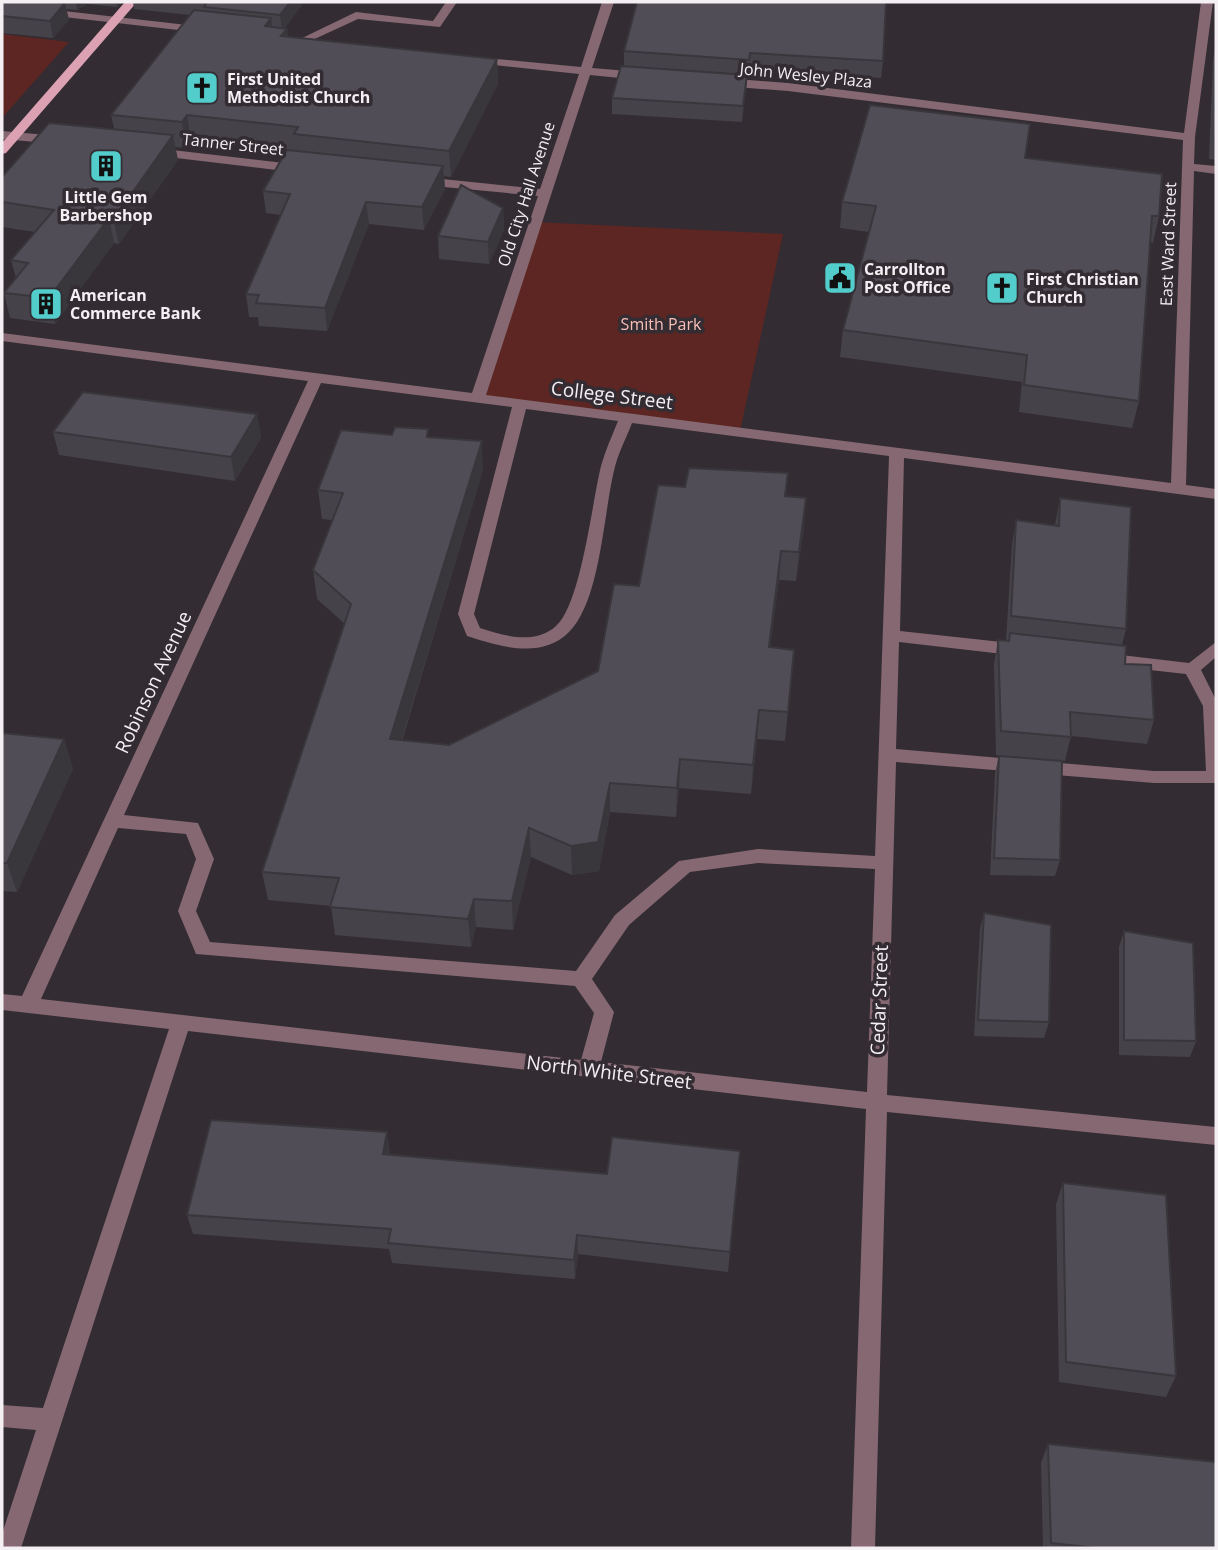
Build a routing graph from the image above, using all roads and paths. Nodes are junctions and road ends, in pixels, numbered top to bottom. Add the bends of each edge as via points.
1 (131, 2) edge
2 (451, 2) edge
3 (608, 2) edge
4 (1207, 2) edge
5 (2, 7) edge
6 (116, 20) junction
7 (222, 32) edge
8 (289, 40) edge
9 (302, 41) junction
10 (329, 44) edge
11 (463, 59) edge
12 (584, 72) junction
13 (652, 77) edge
14 (706, 81) edge
15 (8, 136) edge
16 (1189, 137) junction
17 (73, 142) edge
18 (2, 150) edge
19 (137, 150) edge
20 (1188, 167) junction
21 (311, 170) edge
22 (1216, 170) edge
23 (407, 179) edge
24 (545, 193) junction
25 (2, 337) edge
26 (317, 376) junction
27 (478, 397) junction
28 (521, 402) junction
29 (626, 416) junction
30 (897, 451) junction
31 (1178, 488) junction
32 (1216, 494) edge
33 (891, 636) junction
34 (1216, 648) edge
35 (1038, 652) edge
36 (1090, 657) edge
37 (1192, 669) junction
38 (887, 755) junction
39 (1215, 777) edge
40 (112, 821) junction
41 (884, 863) junction
42 (581, 979) junction
43 (2, 1002) edge
44 (28, 1005) junction
45 (181, 1022) junction
46 (589, 1069) junction
47 (876, 1102) junction
48 (1216, 1136) edge
49 (2, 1416) edge
50 (52, 1420) junction
51 (9, 1548) edge
52 (863, 1548) edge

1 - 6 main road
2 - 9 street via 436,24 356,15
3 - 12 street, Old City Hall Avenue
4 - 16 street, East Ward Street
5 - 6 street
6 - 7 street
6 - 15 main road
8 - 9 street
9 - 10 street
11 - 12 street
12 - 13 street
12 - 24 street, Old City Hall Avenue
14 - 16 street, John Wesley Plaza
15 - 17 street
15 - 18 main road
16 - 20 street, East Ward Street
19 - 21 street, Tanner Street
20 - 22 street
20 - 31 street, East Ward Street
23 - 24 street
24 - 27 street, Old City Hall Avenue
25 - 26 street, College Street
26 - 27 street, College Street
26 - 40 street, Robinson Avenue
27 - 28 street, College Street
28 - 29 street, College Street
28 - 29 street via 466,614 473,632 508,643 541,641 563,629 581,599 609,463
29 - 30 street, College Street
30 - 31 street, College Street
30 - 33 street, Cedar Street
31 - 32 street, College Street
33 - 35 street
33 - 38 street, Cedar Street
34 - 37 street
36 - 37 street
37 - 39 street via 1211,706
38 - 39 street via 1154,777
38 - 41 street, Cedar Street
40 - 42 street via 192,828 205,859 187,911 203,949
40 - 44 street, Robinson Avenue
41 - 42 street via 758,856 685,866 622,919
41 - 47 street, Cedar Street
42 - 46 street via 604,1012
43 - 44 street, North White Street
44 - 45 street, North White Street
45 - 46 street, North White Street
45 - 50 street
46 - 47 street, North White Street
47 - 48 street, North White Street
47 - 52 street, Cedar Street
49 - 50 street
50 - 51 street

